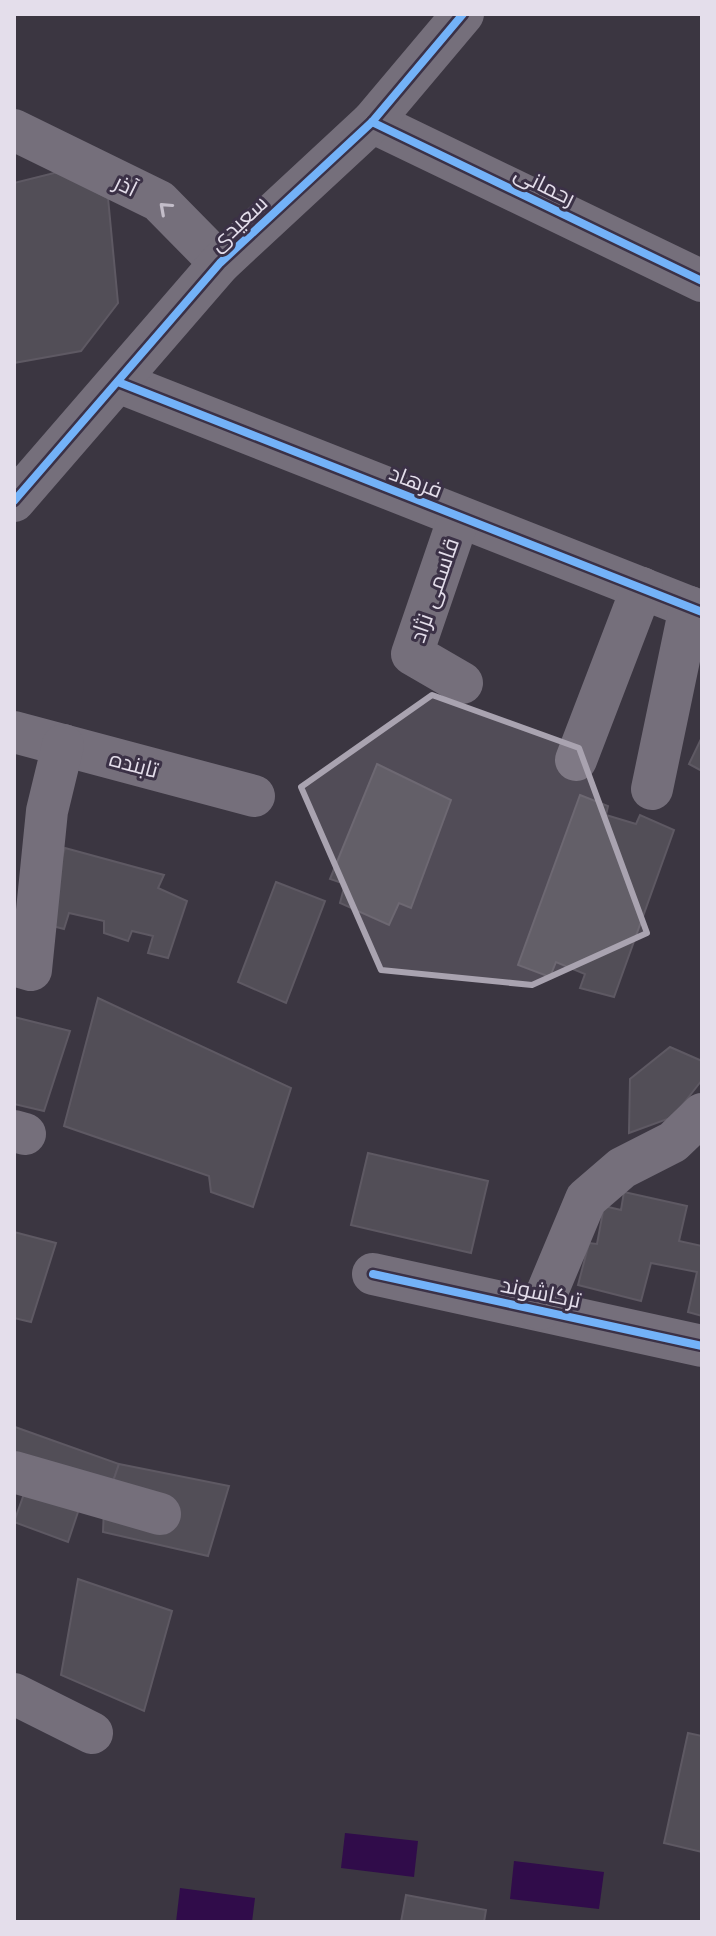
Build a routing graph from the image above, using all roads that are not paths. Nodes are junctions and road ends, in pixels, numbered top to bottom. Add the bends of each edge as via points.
1 (463, 14) edge
2 (372, 122) junction
3 (14, 130) edge
4 (220, 263) junction
5 (702, 281) edge
6 (118, 382) junction
7 (14, 501) edge
8 (459, 517) junction
9 (642, 588) junction
10 (696, 610) edge
11 (462, 683) dead end
12 (14, 732) edge
13 (63, 745) junction
14 (576, 760) dead end
15 (652, 789) dead end
16 (254, 796) dead end
17 (14, 965) edge
18 (702, 1114) edge
19 (373, 1274) dead end
20 (540, 1309) junction
21 (702, 1346) edge
22 (14, 1472) edge
23 (160, 1514) dead end
24 (14, 1694) edge
25 (92, 1733) dead end

1 - 2 street, سعیدی
2 - 4 street, سعیدی
2 - 5 street, رحمانی
4 -> 3 street, آذر via 159,201
4 - 6 street, سعیدی
6 - 7 street, سعیدی
6 - 8 street, فرهاد
8 - 9 street, فرهاد
8 - 11 street, قاسمی نژاد via 412,654
9 - 10 street, فرهاد
9 - 14 street
10 - 15 street
12 - 13 street, تابنده
13 - 16 street, تابنده
13 - 17 street via 46,819 31,970
18 - 20 street via 673,1142 622,1168 586,1199
19 - 20 street, ترکاشوند
20 - 21 street, ترکاشوند
22 - 23 street
24 - 25 street

